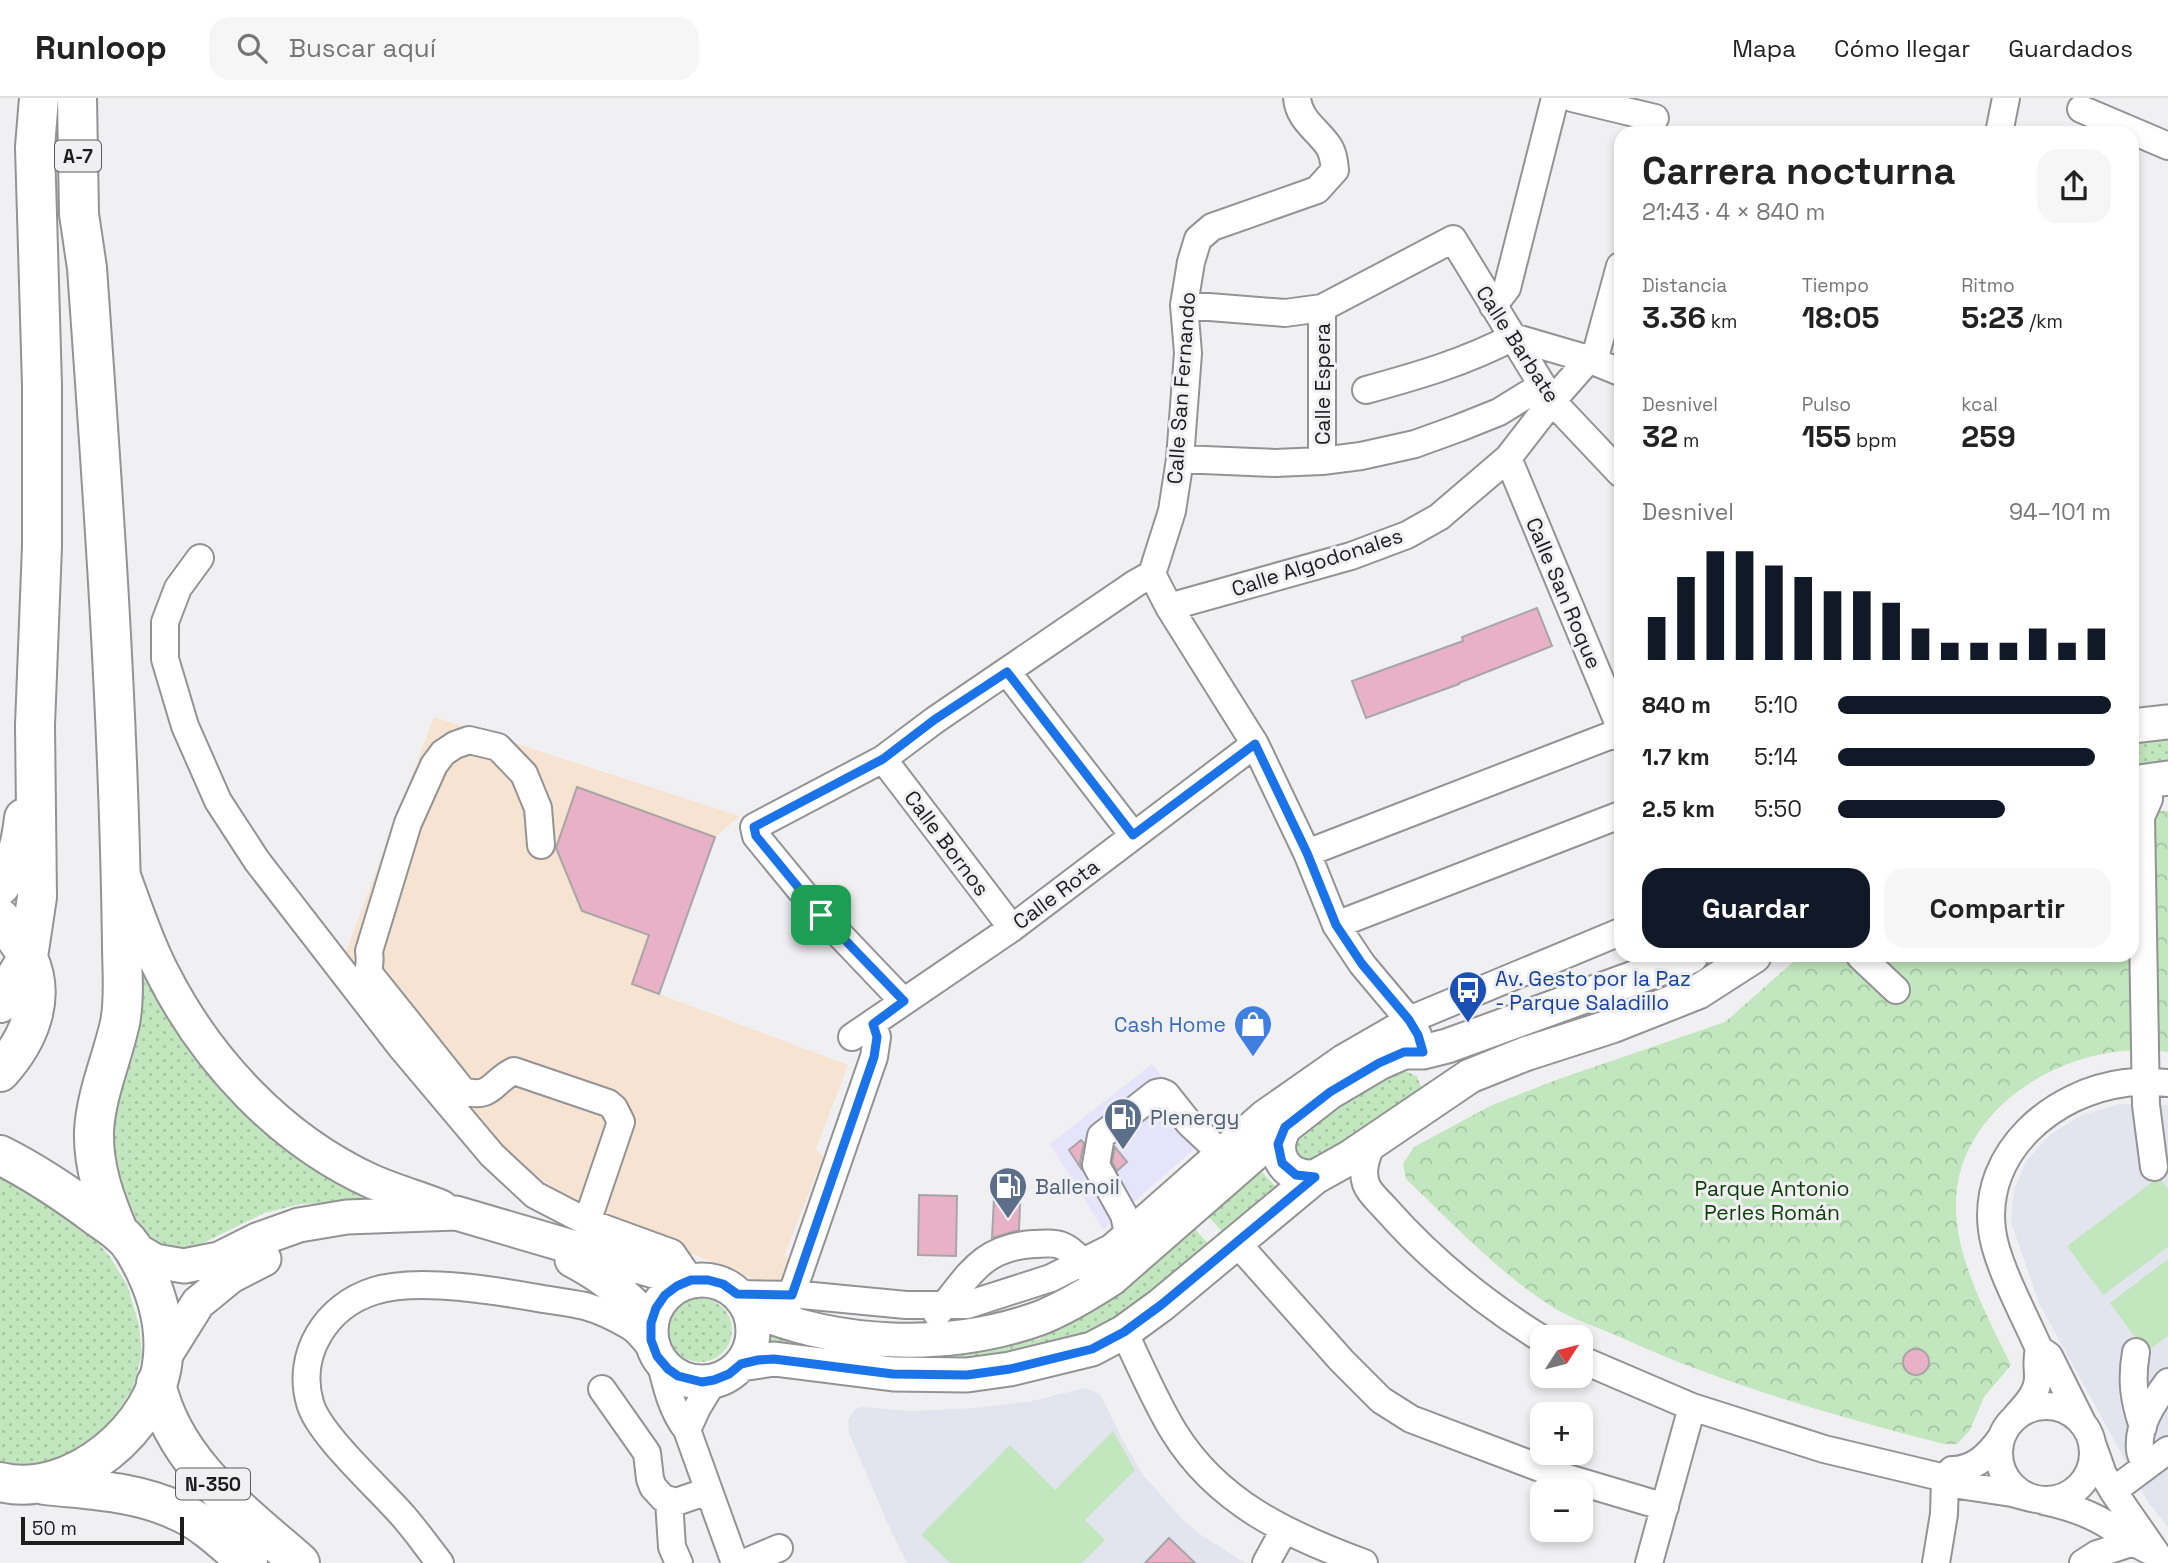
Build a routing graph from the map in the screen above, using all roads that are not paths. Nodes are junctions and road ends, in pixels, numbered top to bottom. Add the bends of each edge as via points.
1 (38, 98) edge
2 (77, 98) edge
3 (1297, 98) edge
4 (1555, 98) edge
5 (1572, 98) edge
6 (2006, 98) edge
7 (2081, 109) dead end
8 (1656, 116) edge
9 (2000, 126) edge
10 (2121, 126) edge
11 (2139, 134) edge
12 (2168, 146) edge
13 (1614, 295) edge
14 (1184, 305) junction
15 (1493, 306) junction
16 (1322, 308) junction
17 (1513, 337) junction
18 (1588, 359) junction
19 (1614, 370) edge
20 (1366, 390) dead end
21 (1546, 393) junction
22 (1508, 458) junction
23 (1180, 459) junction
24 (1322, 461) junction
25 (1614, 467) edge
26 (200, 558) dead end
27 (1152, 574) junction
28 (1169, 607) junction
29 (1007, 672) junction
30 (1613, 686) edge
31 (2168, 722) edge
32 (35, 725) junction
33 (2139, 725) edge
34 (1614, 736) edge
35 (1255, 744) junction
36 (883, 759) junction
37 (2149, 786) edge
38 (1614, 817) edge
39 (1133, 835) junction
40 (541, 845) dead end
41 (1307, 853) junction
42 (119, 866) junction
43 (0, 886) edge
44 (0, 918) edge
45 (1336, 925) junction
46 (1012, 928) junction
47 (1614, 935) edge
48 (1677, 962) edge
49 (1745, 962) edge
50 (1866, 962) edge
51 (10, 974) edge
52 (362, 980) junction
53 (1896, 990) dead end
54 (904, 1001) junction
55 (1409, 1020) junction
56 (1423, 1052) junction
57 (0, 1072) edge
58 (2157, 1083) edge
59 (1436, 1100) junction
60 (1285, 1127) junction
61 (0, 1140) edge
62 (1372, 1143) junction
63 (1220, 1152) junction
64 (0, 1155) edge
65 (2154, 1167) dead end
66 (36, 1174) junction
67 (1322, 1174) junction
68 (1366, 1185) junction
69 (456, 1213) junction
70 (587, 1222) junction
71 (1128, 1233) junction
72 (126, 1240) junction
73 (1236, 1242) junction
74 (1082, 1263) junction
75 (1111, 1279) junction
76 (690, 1281) junction
77 (742, 1300) junction
78 (945, 1305) junction
79 (787, 1308) junction
80 (651, 1323) junction
81 (1124, 1332) junction
82 (1530, 1332) edge
83 (909, 1340) junction
84 (2039, 1349) junction
85 (2136, 1352) dead end
86 (659, 1358) junction
87 (1593, 1365) edge
88 (160, 1371) junction
89 (727, 1372) junction
90 (2168, 1382) edge
91 (602, 1388) dead end
92 (1692, 1408) junction
93 (2143, 1427) junction
94 (2008, 1428) junction
95 (687, 1430) junction
96 (2087, 1433) junction
97 (2161, 1458) edge
98 (1945, 1478) junction
99 (14, 1487) edge
100 (708, 1491) junction
101 (2113, 1491) junction
102 (2037, 1499) junction
103 (669, 1501) junction
104 (1665, 1507) junction
105 (1284, 1530) junction
106 (2132, 1542) junction
107 (779, 1548) dead end
108 (2160, 1558) edge
109 (248, 1563) edge
110 (300, 1563) edge
111 (440, 1563) edge
112 (679, 1563) edge
113 (735, 1563) edge
114 (744, 1563) edge
115 (1266, 1563) edge
116 (1364, 1563) edge
117 (1649, 1563) edge
118 (1936, 1563) edge
119 (2083, 1563) edge

1 - 32 highway via 34,147 42,546
2 - 42 highway, A-7 via 79,214 87,268 110,605
3 - 14 street, Calle San Fernando via 1306,121 1328,145 1335,170 1317,190 1212,227 1198,239
4 - 15 street via 1507,288
5 - 8 street
6 - 9 street
7 - 10 street
11 - 12 street
13 - 18 street, Calle Algodonales via 1597,350
14 - 16 street via 1285,313
14 - 23 street, Calle San Fernando via 1188,353
15 - 16 street, Calle Barbate via 1453,239
15 - 17 street, Calle Barbate
16 - 24 street, Calle Espera
17 - 18 street
17 - 20 street via 1430,373
17 - 21 street, Calle Barbate
18 - 19 street
18 - 21 street, Calle Algodonales
21 - 22 street, Calle Algodonales
21 - 24 street via 1415,444
21 - 25 street, Calle Barbate
22 - 28 street, Calle Algodonales via 1439,517 1407,535 1351,556
22 - 30 street, Calle San Roque
23 - 24 street
23 - 27 street, Calle San Fernando via 1172,510
26 - 52 street via 178,588 165,622 165,659 185,726 218,801 257,861
27 - 28 street
27 - 29 street
28 - 35 street
29 - 36 street
29 - 39 street
31 - 33 main road
32 - 43 highway via 21,846
32 - 51 highway via 38,867 34,926
34 - 41 street
35 - 39 street, Calle Rota
35 - 41 street
36 - 46 street, Calle Bornos
36 - 54 street via 754,827 756,836 821,915
37 - 58 street via 2141,817
38 - 45 street
39 - 46 street, Calle Rota
40 - 52 street via 538,808 524,774 498,747 469,740 443,753 408,822
41 - 45 street
42 - 69 main road via 162,974 180,1006 254,1100 321,1153 371,1181
42 - 72 highway via 120,1022 94,1131 105,1200
44 - 51 highway
45 - 55 street
46 - 54 street, Calle Rota
47 - 55 street
48 - 56 main road
49 - 59 main road via 1698,992 1470,1076
50 - 53 street
51 - 57 highway via 36,984 33,1021 18,1051
52 - 70 street via 401,1046 492,1155 535,1195
52 - 70 street via 463,1091 486,1092 514,1071 614,1108 621,1122
54 - 79 street, Calle Rota via 863,1031 877,1037 874,1057
55 - 56 street
55 - 63 street via 1343,1058 1263,1114
56 - 59 main road via 1438,1064 1441,1073 1443,1083
56 - 60 main road via 1404,1052 1379,1063 1330,1092
58 - 65 street
58 - 84 street via 2126,1082 2068,1101 2028,1129 1996,1179 1992,1230
59 - 62 main road
60 - 67 main road via 1278,1144 1282,1163 1296,1175
60 - 75 main road
61 - 66 highway
62 - 67 main road
62 - 68 street via 1364,1170
63 - 71 street
63 - 71 street via 1161,1092 1101,1136 1096,1165 1124,1215
64 - 66 highway
66 - 72 highway
67 - 68 street
67 - 73 main road
68 - 82 street via 1446,1269
69 - 72 main road via 347,1217 299,1225 219,1259 184,1266 155,1261
69 - 76 main road
70 - 76 street via 672,1253
71 - 74 street
72 - 88 highway via 155,1292 164,1325
73 - 81 main road
73 - 104 street via 1342,1361 1381,1400 1411,1419 1564,1477
74 - 75 street via 1097,1277
74 - 78 street via 1001,1295 967,1305
74 - 78 street via 1060,1245 1016,1245 989,1256
75 - 83 main road via 1042,1317 979,1333
76 - 77 main road via 723,1284
76 - 80 main road via 665,1295
77 - 79 main road
77 - 89 main road via 752,1321 752,1336 749,1350
78 - 79 street
78 - 83 street
79 - 83 main road via 806,1329
80 - 86 main road via 651,1340
80 - 88 main road via 597,1273 564,1256 441,1227 392,1229 330,1236 272,1255 232,1276 198,1303
81 - 89 main road via 1092,1349 967,1375 893,1374 774,1359
81 - 105 street via 1174,1433 1208,1477
84 - 94 street via 2036,1390
84 - 96 street via 2049,1356
85 - 93 street via 2134,1400
86 - 89 main road via 668,1369 689,1380
86 - 95 street via 668,1393
86 - 111 street via 631,1326 586,1307 488,1289 422,1286 374,1291 326,1323 310,1350 307,1367 310,1404 317,1419
87 - 92 street
88 - 99 highway via 146,1407 127,1434 99,1459 78,1471
88 - 110 highway, N-350 via 162,1408 200,1471
89 - 95 street via 697,1408
90 - 93 street via 2152,1403
91 - 103 street via 647,1453 653,1487
92 - 98 street via 1824,1449
92 - 104 street
93 - 97 street via 2139,1451
94 - 96 street via 2025,1411 2049,1406 2073,1414
94 - 98 street via 1991,1452 1963,1470 1952,1469
94 - 102 street via 1999,1450 2004,1474 2020,1493
95 - 100 street
96 - 101 street
96 - 102 street via 2091,1469 2077,1489 2067,1496
97 - 101 street
98 - 102 street via 1952,1484
98 - 118 street
99 - 109 highway, N-350 via 100,1491 149,1500 180,1511
100 - 103 street
100 - 113 street
101 - 108 street
102 - 106 street via 2070,1506
103 - 112 street via 671,1547
104 - 117 street
105 - 115 street
105 - 116 street
106 - 108 street
106 - 119 street
107 - 114 street

